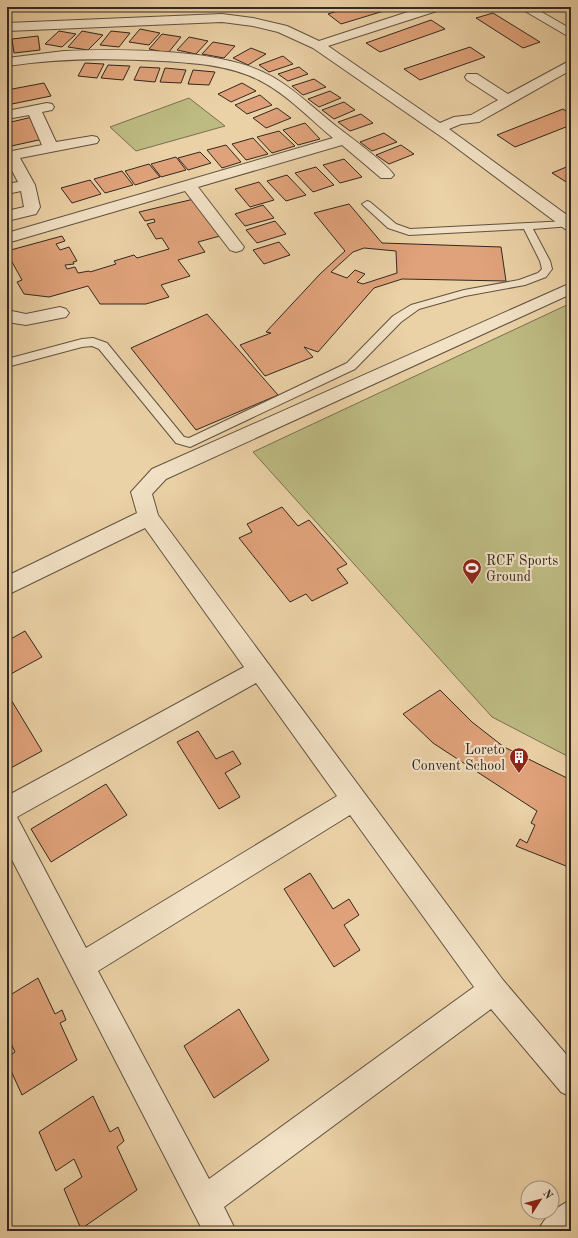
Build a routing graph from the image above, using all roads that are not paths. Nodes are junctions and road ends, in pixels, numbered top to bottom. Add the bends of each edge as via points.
1 (241, 7) edge
2 (436, 7) edge
3 (524, 7) edge
4 (222, 18) junction
5 (7, 27) edge
6 (571, 34) edge
7 (318, 45) junction
8 (7, 62) edge
9 (571, 64) edge
10 (472, 77) dead end
11 (508, 100) junction
12 (7, 115) edge
13 (474, 119) junction
14 (437, 129) junction
15 (451, 137) junction
16 (92, 140) dead end
17 (344, 140) junction
18 (51, 148) junction
19 (9, 156) edge
20 (386, 175) dead end
21 (188, 185) junction
22 (27, 186) junction
23 (7, 189) edge
24 (367, 204) dead end
25 (7, 216) edge
26 (570, 225) edge
27 (527, 226) junction
28 (7, 238) edge
29 (236, 247) dead end
30 (571, 288) edge
31 (60, 313) dead end
32 (7, 316) edge
33 (7, 364) edge
34 (148, 517) junction
35 (7, 586) edge
36 (259, 670) junction
37 (354, 799) junction
38 (7, 809) edge
39 (7, 824) edge
40 (81, 966) junction
41 (493, 990) junction
42 (571, 1082) edge
43 (204, 1202) junction
44 (571, 1216) edge
45 (220, 1231) edge
46 (554, 1231) edge

1 - 4 street
2 - 7 street
3 - 6 street
4 - 5 street via 23,19
4 - 7 street via 282,29
7 - 14 street
8 - 17 street via 106,53 208,61 239,68 283,89
9 - 11 street
10 - 11 street
11 - 13 street
12 - 18 street via 41,108
13 - 14 street via 459,120
13 - 15 street via 471,127
14 - 15 street
15 - 26 street
16 - 18 street
17 - 20 street
17 - 21 street
18 - 19 street
19 - 22 street
21 - 28 street
21 - 29 street
22 - 23 street
22 - 25 street via 32,207 30,211
24 - 27 lane via 392,226 409,232
26 - 27 lane
27 - 33 lane via 545,261 547,269 542,276 415,307 397,319 351,366 190,443 180,440 103,346 93,342 82,343
30 - 34 street via 159,474 141,492
31 - 32 street via 22,319
34 - 35 street
34 - 36 street
36 - 37 street
36 - 38 street
37 - 40 street
37 - 41 street
39 - 40 street
40 - 43 street
41 - 42 street
41 - 43 street
43 - 45 street
44 - 46 street

